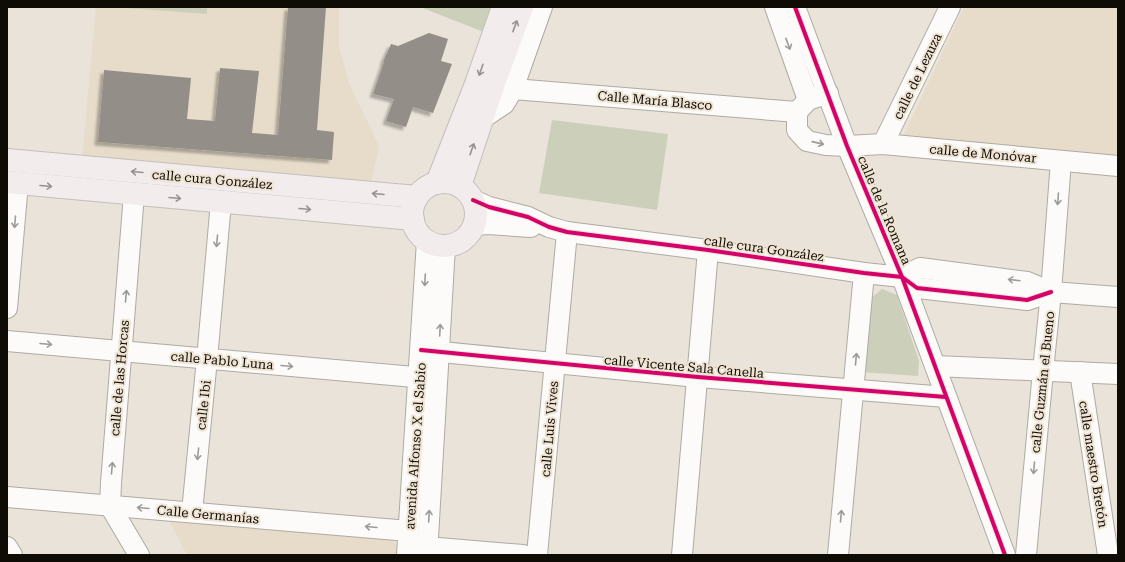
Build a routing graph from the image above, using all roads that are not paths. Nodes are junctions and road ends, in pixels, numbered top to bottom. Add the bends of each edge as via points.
1 (503, 7) edge
2 (522, 7) edge
3 (542, 7) edge
4 (775, 7) edge
5 (795, 7) edge
6 (950, 7) edge
7 (513, 89) junction
8 (828, 93) junction
9 (802, 106) junction
10 (483, 118) junction
11 (883, 144) junction
12 (847, 146) junction
13 (7, 160) edge
14 (1061, 161) junction
15 (1118, 166) edge
16 (13, 183) edge
17 (437, 183) junction
18 (466, 193) junction
19 (134, 194) junction
20 (417, 198) junction
21 (221, 202) junction
22 (413, 218) junction
23 (474, 226) junction
24 (558, 230) junction
25 (436, 244) junction
26 (708, 250) junction
27 (864, 273) junction
28 (902, 277) junction
29 (1052, 292) junction
30 (1118, 297) edge
31 (7, 308) edge
32 (7, 341) edge
33 (121, 351) junction
34 (430, 351) junction
35 (207, 359) junction
36 (554, 364) junction
37 (935, 366) junction
38 (1042, 371) junction
39 (1080, 372) junction
40 (1118, 374) edge
41 (698, 377) junction
42 (428, 378) junction
43 (853, 390) junction
44 (946, 397) junction
45 (7, 497) edge
46 (110, 506) junction
47 (192, 512) junction
48 (416, 546) edge
49 (7, 547) edge
50 (12, 555) edge
51 (139, 555) edge
52 (523, 555) edge
53 (537, 555) edge
54 (682, 555) edge
55 (838, 555) edge
56 (1005, 555) edge
57 (1026, 555) edge
58 (1108, 555) edge

1 -> 17 main road
10 -> 2 main road
3 - 7 street
4 -> 9 street, calle de Monóvar
5 - 8 street, calle de la Romana
6 - 11 street, calle de Lezuza
7 - 9 street, Calle María Blasco
7 - 10 street via 504,104
8 - 9 street
8 - 12 street, calle de la Romana
9 -> 12 street, calle de Monóvar via 797,130 807,141
18 -> 10 main road
11 - 12 street, calle de Monóvar
11 - 14 street, calle de Monóvar
12 - 28 street, calle de la Romana
20 -> 13 main road, calle cura González
14 - 15 street, calle de Monóvar
14 -> 29 street, calle Guzmán el Bueno
16 -> 19 main road, calle cura González
16 -> 31 street
17 - 18 main road via 448,183
17 - 20 main road via 422,191
18 - 23 main road via 476,209
18 - 24 street, calle cura González via 489,207 528,217
19 -> 21 main road, calle cura González
33 -> 19 street, calle de las Horcas
20 - 22 main road
21 -> 22 main road, calle cura González
21 -> 35 street, calle Ibi
22 - 25 main road via 420,235
23 - 24 street, calle cura González via 488,224
23 - 25 main road via 466,238 456,244
24 - 26 street, calle cura González
24 - 36 street, calle Luis Vives
25 - 34 street, avenida Alfonso X el Sabio
26 - 27 street, calle cura González
26 - 41 street
27 - 28 street, calle cura González
43 -> 27 street
28 - 29 street via 920,268 1027,282
28 - 37 street, calle de la Romana
29 - 30 street
29 - 38 street, calle Guzmán el Bueno
32 -> 33 street, calle Pablo Luna
33 - 35 street, calle Pablo Luna
46 -> 33 street, calle de las Horcas
34 - 36 street, calle Vicente Sala Canella
34 - 42 street, avenida Alfonso X el Sabio
35 -> 42 street, calle Pablo Luna
35 -> 47 street, calle Ibi
36 - 41 street, calle Vicente Sala Canella
36 - 53 street, calle Luis Vives
37 - 38 street
37 - 44 street, calle de la Romana
38 - 39 street
38 -> 57 street, calle Guzmán el Bueno
39 - 40 street
39 - 58 street, calle maestro Bretón
41 - 43 street, calle Vicente Sala Canella
41 - 54 street
42 - 48 street, avenida Alfonso X el Sabio
43 - 44 street, calle Vicente Sala Canella
55 -> 43 street
44 - 56 street, calle de la Romana
45 - 46 street, Calle Germanías
47 -> 46 street, Calle Germanías
46 - 51 street
48 -> 47 street, Calle Germanías
48 - 52 street, Calle Germanías
49 - 50 street

